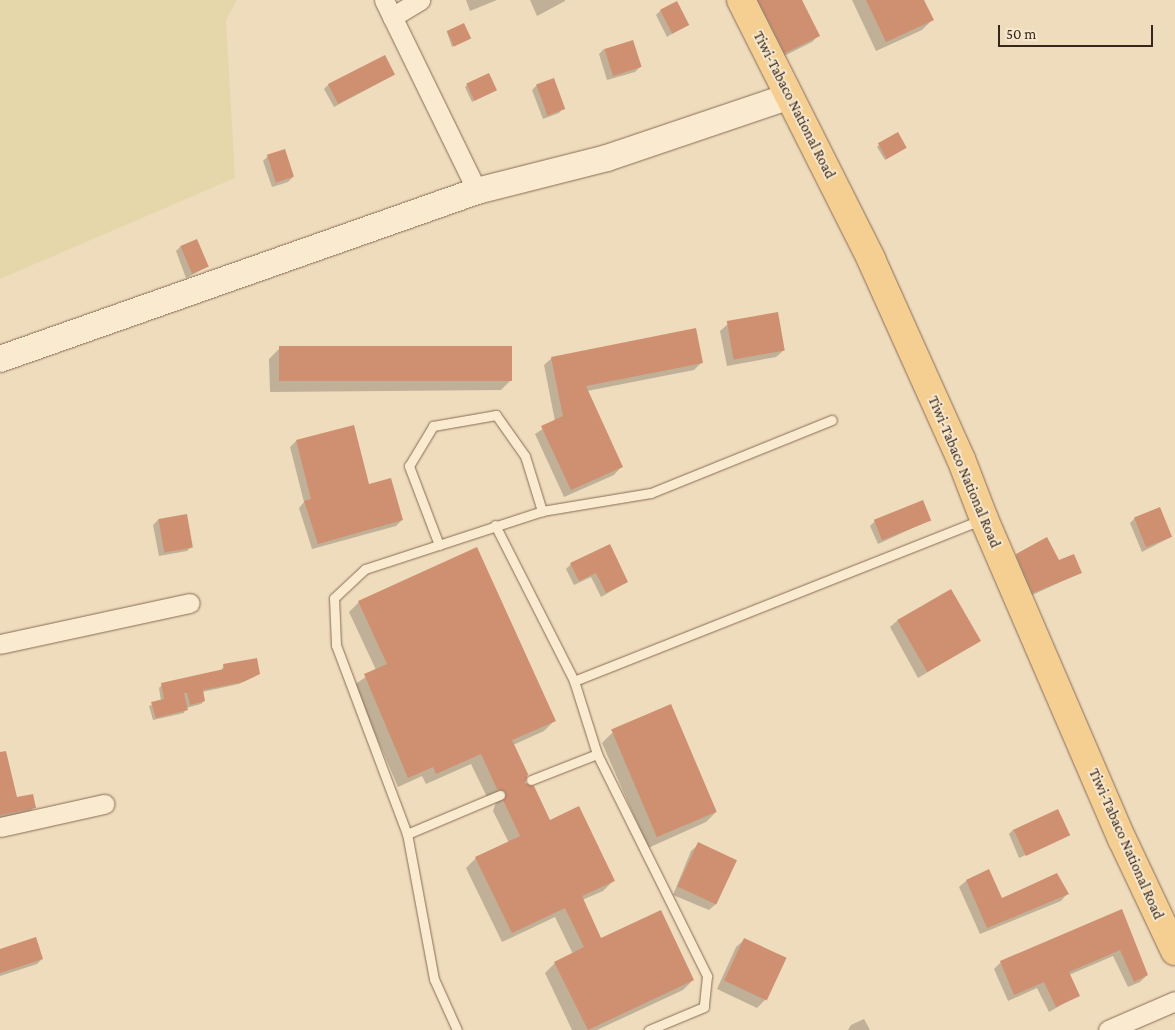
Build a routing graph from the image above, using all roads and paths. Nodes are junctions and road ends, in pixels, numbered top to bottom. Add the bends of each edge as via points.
1 (420, 0) edge
2 (741, 0) edge
3 (388, 8) edge
4 (790, 96) junction
5 (477, 191) junction
6 (0, 359) edge
7 (832, 420) dead end
8 (542, 511) junction
9 (984, 519) junction
10 (496, 526) junction
11 (439, 545) junction
12 (190, 604) dead end
13 (0, 644) edge
14 (574, 681) junction
15 (597, 754) junction
16 (531, 780) dead end
17 (500, 795) dead end
18 (104, 804) dead end
19 (0, 828) edge
20 (407, 834) junction
21 (1175, 951) edge
22 (1175, 1002) edge
23 (457, 1030) edge
24 (649, 1030) edge
25 (1108, 1030) edge

1 - 3 street
2 - 4 main road, Tiwi-Tabaco National Road
3 - 5 street
4 - 5 main road via 607,158
4 - 9 main road, Tiwi-Tabaco National Road via 872,259 961,459
5 - 6 main road
7 - 8 lane via 651,493
8 - 10 lane
8 - 11 lane via 525,456 496,415 433,426 409,466
9 - 14 lane
9 - 21 main road, Tiwi-Tabaco National Road via 1122,838
10 - 11 lane
10 - 14 lane
11 - 20 lane via 366,570 334,598 336,645
12 - 13 street
14 - 15 lane
15 - 16 lane
15 - 24 lane via 707,976 704,1007
17 - 20 lane
18 - 19 street
20 - 23 lane via 434,979
22 - 25 street

